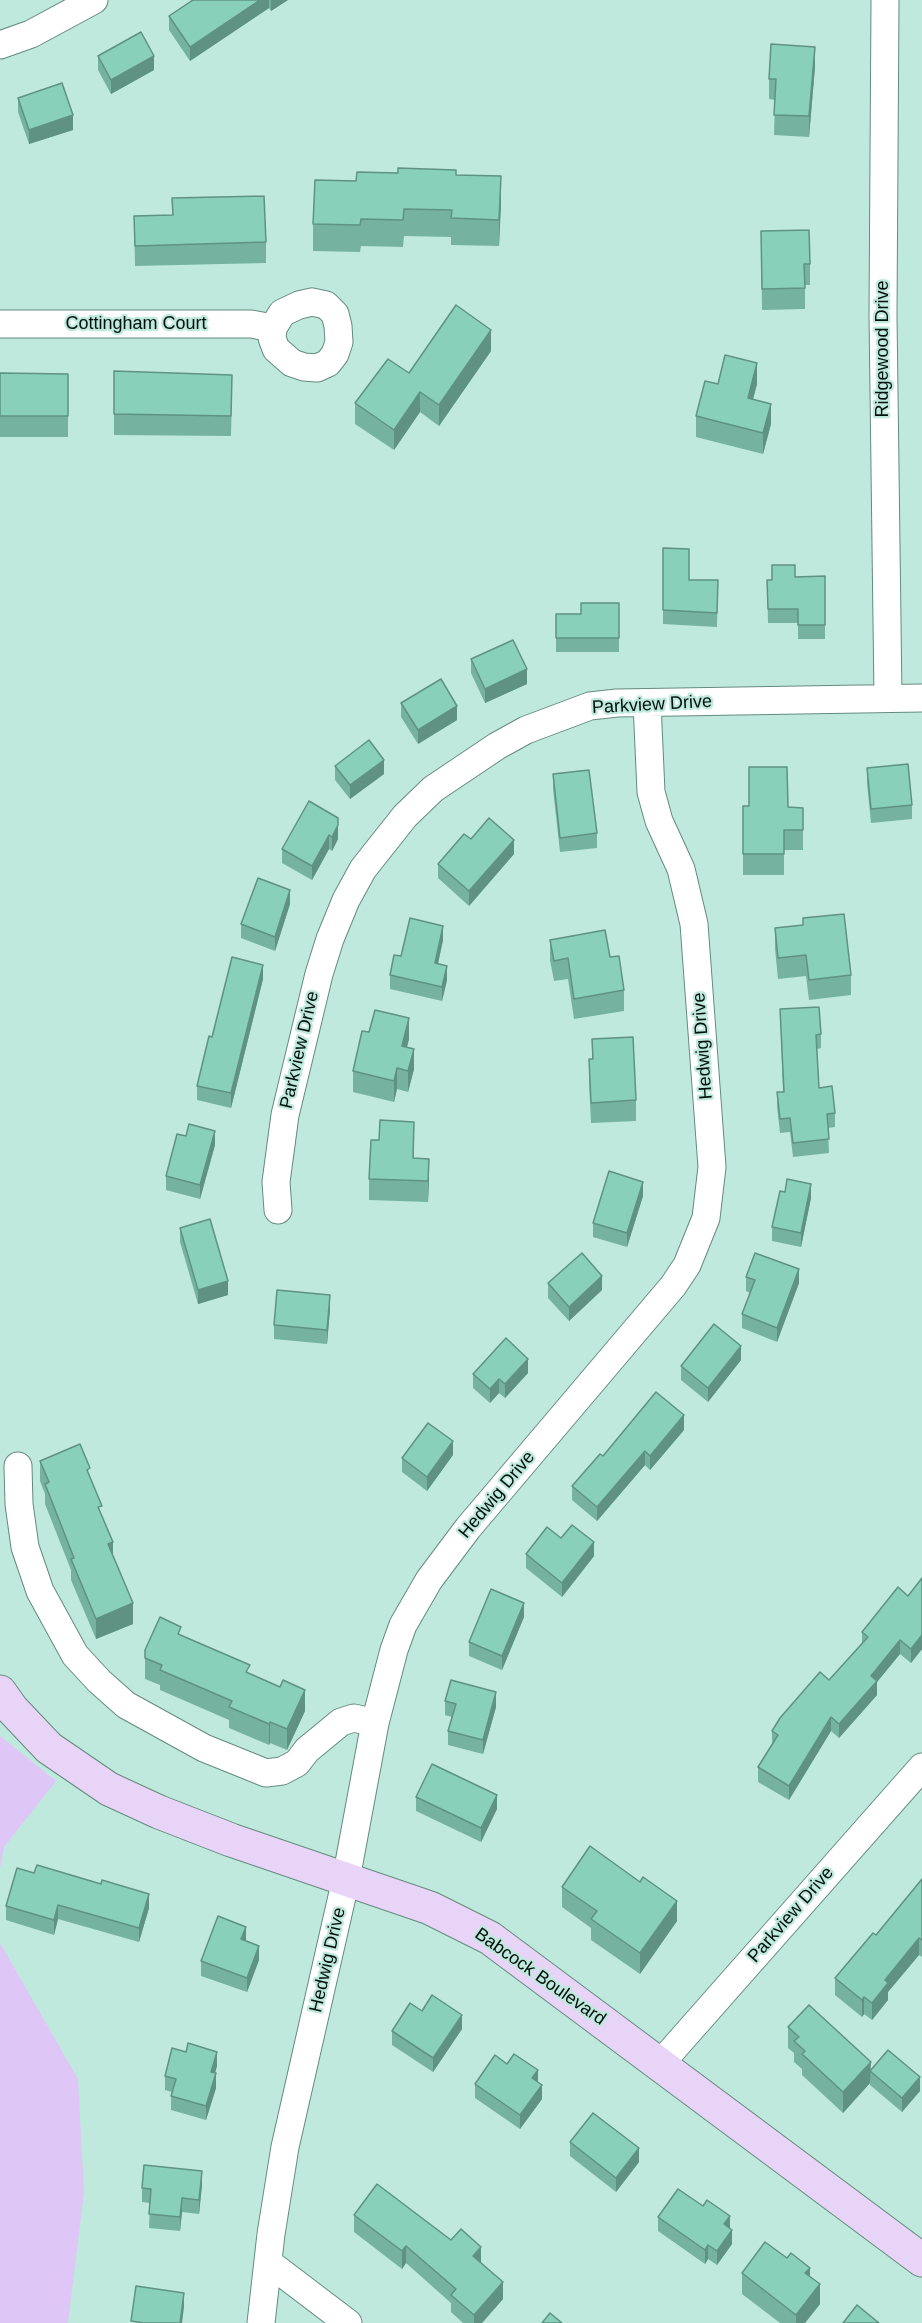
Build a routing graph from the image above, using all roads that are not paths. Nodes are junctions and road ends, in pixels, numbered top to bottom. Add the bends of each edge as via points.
1 (94, 0) edge
2 (885, 0) edge
3 (0, 45) edge
4 (0, 324) edge
5 (273, 328) dead end
6 (888, 698) junction
7 (922, 698) edge
8 (646, 703) junction
9 (278, 1210) dead end
10 (18, 1466) dead end
11 (0, 1692) edge
12 (375, 1723) junction
13 (922, 1767) edge
14 (346, 1879) junction
15 (660, 2064) junction
16 (922, 2260) edge
17 (269, 2263) junction
18 (261, 2323) edge
19 (348, 2323) edge

1 - 3 street via 31,34
2 - 6 street, Ridgewood Drive via 882,315
4 - 5 street, Cottingham Court via 251,324
6 - 7 street, Parkview Drive
6 - 8 street, Parkview Drive
8 - 9 street, Parkview Drive via 590,706 497,746 433,789 405,816 363,869 330,939 310,1008 278,1153
8 - 12 street, Hedwig Drive via 651,792 659,821 681,869 694,924 712,1167 706,1218 687,1265 673,1286 468,1528 429,1580 403,1625
10 - 12 street via 25,1547 40,1591 75,1655 126,1705 204,1748 266,1773 282,1771 297,1763 341,1722 354,1718
11 - 14 main road, Babcock Boulevard via 49,1748 109,1789 231,1840
12 - 14 street, Hedwig Drive
13 - 15 street, Parkview Drive
14 - 15 main road, Babcock Boulevard via 430,1908 490,1938
14 - 17 street, Hedwig Drive via 285,2147
15 - 16 main road, Babcock Boulevard
17 - 18 street, Hedwig Drive
17 - 19 street

